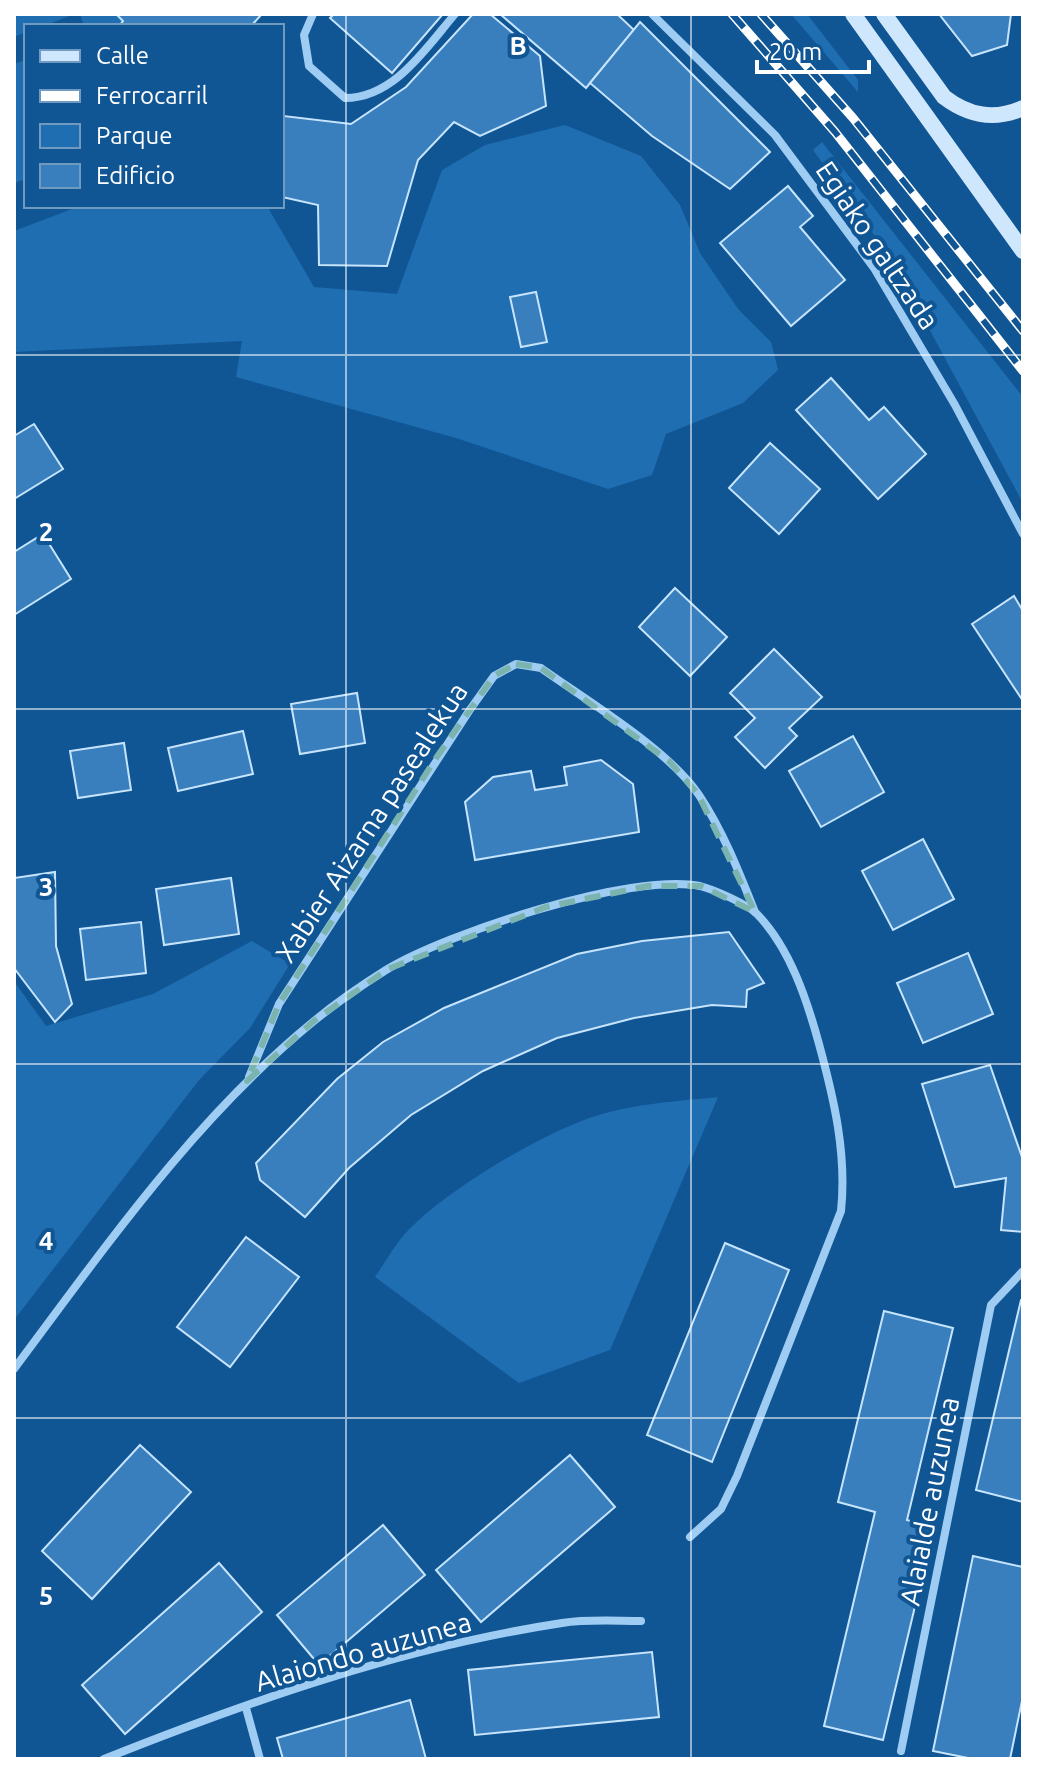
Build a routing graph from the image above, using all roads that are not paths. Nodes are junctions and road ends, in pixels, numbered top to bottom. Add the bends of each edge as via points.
1 (313, 14) edge
2 (455, 14) edge
3 (652, 14) edge
4 (853, 14) edge
5 (884, 14) edge
6 (1023, 108) edge
7 (1023, 251) edge
8 (1023, 534) edge
9 (755, 912) junction
10 (247, 1081) junction
11 (1023, 1271) edge
12 (14, 1369) edge
13 (690, 1537) dead end
14 (641, 1621) dead end
15 (246, 1708) junction
16 (901, 1751) dead end
17 (104, 1759) edge
18 (260, 1759) edge

1 - 2 street via 304,35 309,66 345,98 367,98 408,69
3 - 8 street, Egiako galtzada via 775,135 874,268
4 - 7 main road
5 - 6 main road via 944,97 958,107 990,117
9 - 10 street, Xabier Aizarna pasealekua via 701,886 648,886 533,911 388,969 315,1020
9 - 10 street, Xabier Aizarna pasealekua via 730,850 698,794 669,761 541,668 516,664 494,676 436,758 279,1004
9 - 13 street, Xabier Aizarna pasealekua via 788,959 811,1017 845,1177 836,1224 737,1476 721,1509
10 - 12 street, Xabier Aizarna pasealekua via 184,1147
11 - 16 street, Alaialde auzunea via 991,1305
14 - 15 street, Alaiondo auzunea via 564,1622 431,1649 303,1685
15 - 17 street, Alaiondo auzunea
15 - 18 street

